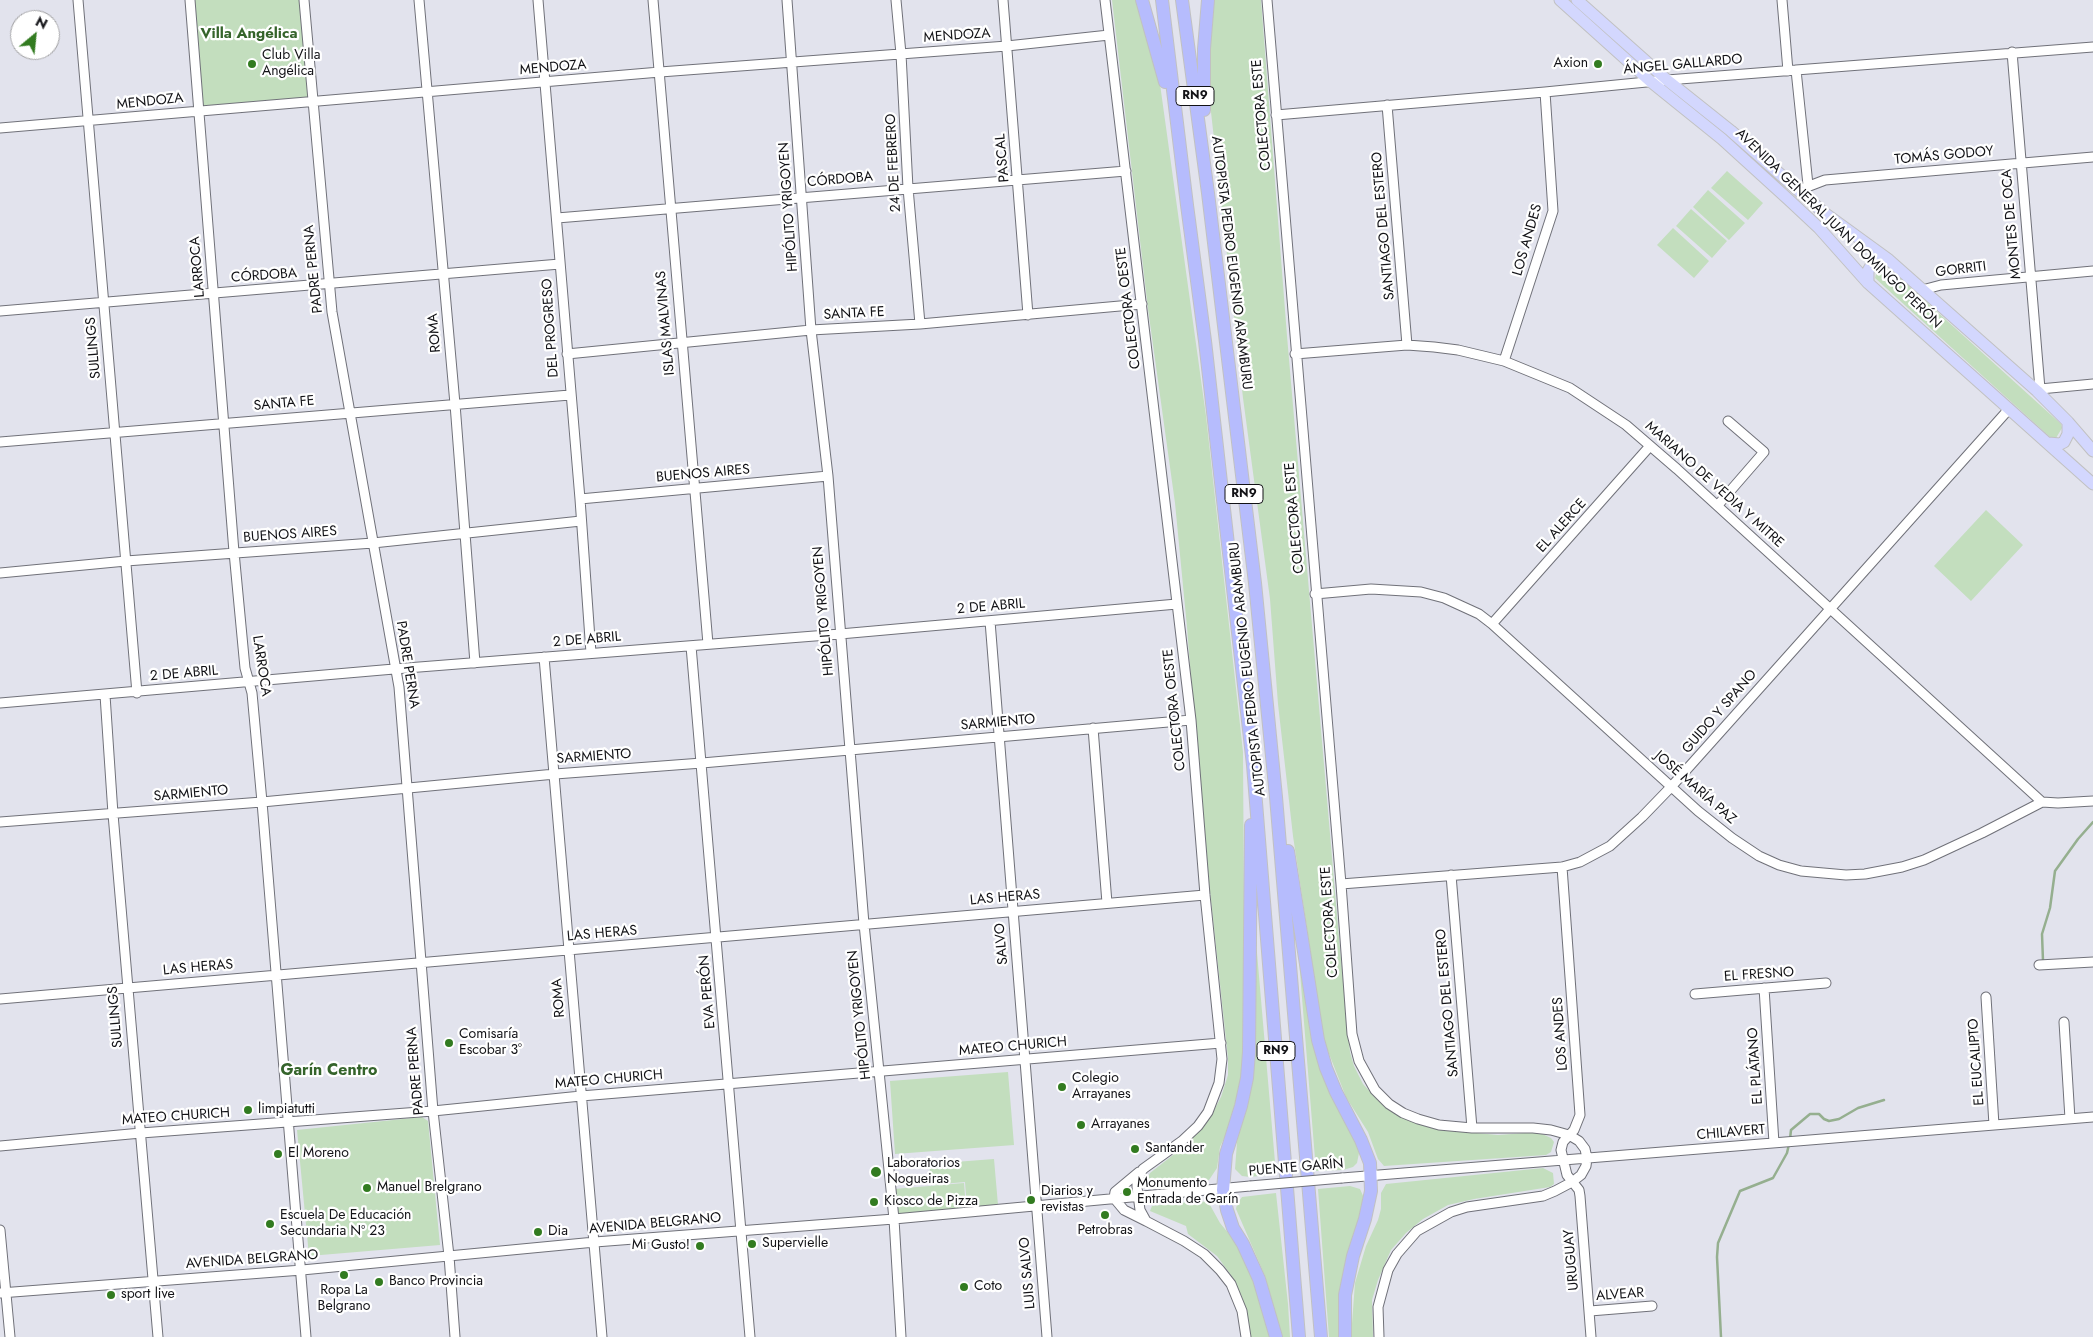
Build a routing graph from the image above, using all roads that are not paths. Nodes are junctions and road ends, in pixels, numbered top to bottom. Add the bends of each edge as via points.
1 (78, 0) edge
2 (190, 0) edge
3 (304, 0) edge
4 (419, 0) edge
5 (538, 0) edge
6 (653, 0) edge
7 (787, 0) edge
8 (896, 0) edge
9 (1003, 0) edge
10 (1105, 0) edge
11 (1142, 0) edge
12 (1162, 0) edge
13 (1182, 0) edge
14 (1208, 0) edge
15 (1267, 0) edge
16 (1560, 0) edge
17 (1577, 0) edge
18 (1782, 0) edge
19 (1109, 35) junction
20 (1007, 46) junction
21 (2093, 47) edge
22 (2012, 52) junction
23 (901, 54) junction
24 (793, 62) junction
25 (1792, 71) junction
26 (660, 72) junction
27 (1667, 80) junction
28 (1650, 81) junction
29 (546, 82) junction
30 (428, 92) junction
31 (1545, 92) junction
32 (312, 102) junction
33 (1387, 105) junction
34 (198, 111) junction
35 (1276, 115) junction
36 (89, 122) junction
37 (0, 128) edge
38 (2093, 157) edge
39 (2021, 163) junction
40 (1126, 171) junction
41 (1018, 180) junction
42 (908, 188) junction
43 (1804, 188) junction
44 (1208, 193) junction
45 (803, 197) junction
46 (1187, 205) junction
47 (671, 210) junction
48 (557, 218) junction
49 (1889, 260) junction
50 (560, 264) junction
51 (2093, 272) edge
52 (444, 274) junction
53 (2030, 277) junction
54 (1868, 283) junction
55 (329, 284) junction
56 (1922, 290) junction
57 (214, 293) junction
58 (104, 303) junction
59 (1142, 304) junction
60 (0, 311) edge
61 (1028, 314) junction
62 (920, 324) junction
63 (811, 330) junction
64 (681, 344) junction
65 (1407, 345) junction
66 (567, 354) junction
67 (1295, 354) junction
68 (1504, 361) junction
69 (2093, 384) edge
70 (2038, 390) junction
71 (570, 395) junction
72 (455, 404) junction
73 (2009, 409) junction
74 (350, 413) junction
75 (1728, 421) dead end
76 (2068, 422) junction
77 (224, 423) junction
78 (116, 433) junction
79 (0, 442) edge
80 (2048, 444) junction
81 (1650, 446) junction
82 (2093, 451) edge
83 (828, 476) junction
84 (2093, 484) edge
85 (694, 490) junction
86 (580, 499) junction
87 (1718, 505) junction
88 (581, 521) junction
89 (466, 534) junction
90 (373, 543) junction
91 (234, 552) junction
92 (126, 561) junction
93 (0, 573) edge
94 (1315, 594) junction
95 (1177, 604) junction
96 (1830, 608) junction
97 (990, 620) junction
98 (1492, 624) junction
99 (840, 634) junction
100 (708, 644) junction
101 (691, 646) junction
102 (591, 653) junction
103 (544, 657) junction
104 (475, 663) junction
105 (394, 668) junction
106 (248, 682) junction
107 (137, 693) junction
108 (105, 695) junction
109 (0, 703) edge
110 (1190, 720) junction
111 (1093, 728) junction
112 (999, 736) junction
113 (850, 749) junction
114 (702, 763) junction
115 (1253, 765) junction
116 (555, 774) junction
117 (1671, 787) junction
118 (407, 788) junction
119 (1276, 797) junction
120 (2093, 801) edge
121 (262, 802) junction
122 (2042, 802) junction
123 (113, 814) junction
124 (0, 822) edge
125 (1562, 867) junction
126 (1451, 875) junction
127 (1341, 884) junction
128 (1205, 895) junction
129 (1107, 903) junction
130 (1013, 911) junction
131 (864, 924) junction
132 (717, 938) junction
133 (569, 950) junction
134 (2093, 962) edge
135 (420, 964) junction
136 (2040, 965) dead end
137 (277, 975) junction
138 (1826, 983) dead end
139 (127, 987) junction
140 (1764, 988) junction
141 (1695, 994) dead end
142 (1986, 997) dead end
143 (0, 999) edge
144 (2064, 1022) dead end
145 (1221, 1043) junction
146 (1025, 1060) junction
147 (879, 1072) junction
148 (729, 1084) junction
149 (581, 1096) junction
150 (432, 1111) junction
151 (2093, 1117) edge
152 (2070, 1119) junction
153 (290, 1123) junction
154 (1994, 1125) junction
155 (1472, 1128) junction
156 (141, 1133) junction
157 (1569, 1135) junction
158 (1774, 1143) junction
159 (0, 1146) edge
160 (1563, 1158) junction
161 (1587, 1158) junction
162 (1143, 1169) junction
163 (1371, 1176) junction
164 (1572, 1182) junction
165 (1223, 1190) junction
166 (1138, 1196) junction
167 (1114, 1198) junction
168 (1036, 1206) junction
169 (894, 1219) junction
170 (1146, 1221) junction
171 (0, 1230) edge
172 (740, 1231) junction
173 (595, 1242) junction
174 (449, 1256) junction
175 (302, 1270) junction
176 (152, 1281) junction
177 (2, 1293) edge
178 (1652, 1306) dead end
179 (1590, 1311) junction
180 (10, 1337) edge
181 (158, 1337) edge
182 (306, 1337) edge
183 (455, 1337) edge
184 (602, 1337) edge
185 (750, 1337) edge
186 (901, 1337) edge
187 (1047, 1337) edge
188 (1246, 1337) edge
189 (1276, 1337) edge
190 (1299, 1337) edge
191 (1321, 1337) edge
192 (1345, 1337) edge
193 (1379, 1337) edge
194 (1591, 1337) edge

1 - 36 street, SULLINGS
2 - 34 street, LARROCA
3 - 32 street, PADRE PERNA
4 - 30 street, ROMA
5 - 29 street, DEL PROGRESO
6 - 26 street, ISLAS MALVINAS
7 - 24 street, HIPÓLITO YRIGOYEN
8 - 23 street, 24 DE FEBRERO
9 - 20 street, PASCAL
10 - 19 street, COLECTORA OESTE
11 - 46 highway via 1164,74
12 - 46 highway, AUTOPISTA PEDRO EUGENIO ARAMBURU / RN9
13 - 44 highway, AUTOPISTA PEDRO EUGENIO ARAMBURU / RN9
14 - 44 highway via 1203,86
15 - 35 street, COLECTORA ESTE
16 - 28 main road, AVENIDA GENERAL JUAN DOMINGO PERÓN
17 - 27 main road, AVENIDA GENERAL JUAN DOMINGO PERÓN
18 - 25 street
19 - 20 street, MENDOZA
19 - 40 street, COLECTORA OESTE
20 - 23 street, MENDOZA
20 - 41 street, PASCAL
21 - 22 street, ÁNGEL GALLARDO
22 - 25 street, ÁNGEL GALLARDO
22 - 39 street, MONTES DE OCA
23 - 24 street, MENDOZA
23 - 42 street, 24 DE FEBRERO
24 - 26 street, MENDOZA
24 - 45 street, HIPÓLITO YRIGOYEN
25 - 27 street, ÁNGEL GALLARDO
25 - 43 street
26 - 29 street, MENDOZA
26 - 47 street, ISLAS MALVINAS
27 - 28 street, ÁNGEL GALLARDO
27 - 43 main road, AVENIDA GENERAL JUAN DOMINGO PERÓN
28 - 31 street, ÁNGEL GALLARDO
28 - 54 main road, AVENIDA GENERAL JUAN DOMINGO PERÓN via 1722,139 1789,200
29 - 30 street, MENDOZA
29 - 48 street, DEL PROGRESO
30 - 32 street, MENDOZA
30 - 52 street, ROMA
31 - 33 street, ÁNGEL GALLARDO
31 - 68 street, LOS ANDES via 1552,210
32 - 34 street, MENDOZA
32 - 55 street, PADRE PERNA
33 - 35 street, ÁNGEL GALLARDO
33 - 65 street, SANTIAGO DEL ESTERO
34 - 36 street, MENDOZA
34 - 57 street, LARROCA
35 - 67 street, COLECTORA ESTE
36 - 37 street, MENDOZA
36 - 58 street, SULLINGS
38 - 39 street, TOMÁS GODOY
39 - 43 street, TOMÁS GODOY via 1825,180
39 - 53 street, MONTES DE OCA
40 - 41 street, CÓRDOBA
40 - 59 street, COLECTORA OESTE
41 - 42 street, CÓRDOBA
41 - 61 street, PASCAL
42 - 45 street, CÓRDOBA
42 - 62 street, 24 DE FEBRERO
43 - 49 main road, AVENIDA GENERAL JUAN DOMINGO PERÓN via 1822,212
44 - 119 highway, AUTOPISTA PEDRO EUGENIO ARAMBURU / RN9 via 1255,583
45 - 47 street, CÓRDOBA
45 - 63 street, HIPÓLITO YRIGOYEN
46 - 115 highway, AUTOPISTA PEDRO EUGENIO ARAMBURU / RN9
47 - 48 street, CÓRDOBA
47 - 64 street, ISLAS MALVINAS
48 - 50 street, DEL PROGRESO
49 - 54 main road via 1872,264
49 - 56 main road, AVENIDA GENERAL JUAN DOMINGO PERÓN
50 - 52 street, CÓRDOBA
50 - 66 street, DEL PROGRESO
51 - 53 street, GORRITI
52 - 55 street, CÓRDOBA
52 - 72 street, ROMA
53 - 56 street, GORRITI via 1941,285
53 - 70 street, MONTES DE OCA
54 - 73 main road, AVENIDA GENERAL JUAN DOMINGO PERÓN
55 - 57 street, CÓRDOBA
55 - 74 street, PADRE PERNA
56 - 70 main road, AVENIDA GENERAL JUAN DOMINGO PERÓN
57 - 58 street, CÓRDOBA
57 - 77 street, LARROCA
58 - 60 street, CÓRDOBA
58 - 78 street, SULLINGS
59 - 61 street, SANTA FE
59 - 95 street, COLECTORA OESTE
61 - 62 street, SANTA FE
62 - 63 street, SANTA FE
63 - 64 street, SANTA FE
63 - 83 street, HIPÓLITO YRIGOYEN
64 - 66 street, SANTA FE
64 - 85 street, ISLAS MALVINAS
65 - 67 street, MARIANO DE VEDIA Y MITRE
65 - 68 street, MARIANO DE VEDIA Y MITRE via 1458,350
66 - 71 street, DEL PROGRESO
67 - 94 street, COLECTORA ESTE
68 - 81 street, MARIANO DE VEDIA Y MITRE via 1570,388
69 - 70 street
70 - 76 main road, AVENIDA GENERAL JUAN DOMINGO PERÓN
71 - 72 street, SANTA FE
71 - 86 street, DEL PROGRESO
72 - 74 street, SANTA FE
72 - 89 street, ROMA
73 - 80 main road, AVENIDA GENERAL JUAN DOMINGO PERÓN
73 - 96 street, GUIDO Y SPANO
74 - 77 street, SANTA FE
74 - 90 street, PADRE PERNA
75 - 87 street via 1764,452
76 - 80 main road via 2064,442
76 - 82 main road, AVENIDA GENERAL JUAN DOMINGO PERÓN
77 - 78 street, SANTA FE
77 - 91 street, LARROCA
78 - 79 street, SANTA FE
78 - 92 street, SULLINGS
80 - 84 main road, AVENIDA GENERAL JUAN DOMINGO PERÓN
81 - 87 street, MARIANO DE VEDIA Y MITRE
81 - 98 street, EL ALERCE
83 - 85 street, BUENOS AIRES
83 - 99 street, HIPÓLITO YRIGOYEN
85 - 86 street, BUENOS AIRES
85 - 100 street, ISLAS MALVINAS
86 - 88 street, DEL PROGRESO
87 - 96 street, MARIANO DE VEDIA Y MITRE
88 - 89 street, BUENOS AIRES
88 - 102 street, DEL PROGRESO
89 - 90 street, BUENOS AIRES
89 - 104 street, ROMA
90 - 91 street, BUENOS AIRES
90 - 105 street, PADRE PERNA
91 - 92 street, BUENOS AIRES
91 - 106 street, LARROCA
92 - 93 street, BUENOS AIRES
92 - 107 street, SULLINGS
94 - 98 street, JOSÉ MARÍA PAZ via 1371,589 1421,592 1444,598
94 - 127 street, COLECTORA ESTE
95 - 97 street, 2 DE ABRIL
95 - 110 street, COLECTORA OESTE
96 - 117 street, GUIDO Y SPANO
96 - 122 street, MARIANO DE VEDIA Y MITRE
97 - 99 street, 2 DE ABRIL
97 - 112 street, SALVO
98 - 117 street, JOSÉ MARÍA PAZ
99 - 100 street, 2 DE ABRIL
99 - 113 street, HIPÓLITO YRIGOYEN
100 - 101 street, 2 DE ABRIL
101 - 102 street, 2 DE ABRIL
101 - 114 street, EVA PERÓN
102 - 103 street, 2 DE ABRIL
103 - 104 street, 2 DE ABRIL
103 - 116 street, ROMA
104 - 105 street, 2 DE ABRIL
105 - 106 street, 2 DE ABRIL
105 - 118 street, PADRE PERNA via 399,687
106 - 107 street, 2 DE ABRIL
106 - 121 street, LARROCA via 252,693
107 - 108 street, 2 DE ABRIL
108 - 109 street, 2 DE ABRIL
108 - 123 street, SULLINGS
110 - 111 street, SARMIENTO
110 - 128 street, COLECTORA OESTE
111 - 112 street, SARMIENTO
111 - 129 street
112 - 113 street, SARMIENTO
112 - 130 street, SALVO
113 - 114 street, SARMIENTO
113 - 131 street, HIPÓLITO YRIGOYEN
114 - 116 street, SARMIENTO
114 - 132 street, EVA PERÓN
115 - 165 highway via 1249,1052 1241,1106 1226,1154
115 - 190 highway, AUTOPISTA PEDRO EUGENIO ARAMBURU / RN9
116 - 118 street, SARMIENTO
116 - 133 street, ROMA
117 - 122 street, JOSÉ MARÍA PAZ via 1759,856 1801,871 1839,875 1883,871 1924,860
117 - 125 street, GUIDO Y SPANO via 1610,846
118 - 121 street, SARMIENTO
118 - 135 street, PADRE PERNA
119 - 163 highway via 1294,882 1318,1040 1336,1092 1361,1140
119 - 191 highway, AUTOPISTA PEDRO EUGENIO ARAMBURU / RN9
120 - 122 street, JOSÉ MARÍA PAZ
121 - 123 street, SARMIENTO
121 - 137 street, LARROCA
123 - 124 street, SARMIENTO
123 - 139 street, SULLINGS
125 - 126 street, GUIDO Y SPANO
125 - 157 street, LOS ANDES via 1580,1115
126 - 127 street, GUIDO Y SPANO
126 - 155 street, SANTIAGO DEL ESTERO
127 - 155 street, COLECTORA ESTE via 1352,1034 1367,1078 1374,1090 1403,1113 1439,1125
128 - 129 street, LAS HERAS
128 - 145 street, COLECTORA OESTE
129 - 130 street, LAS HERAS
130 - 131 street, LAS HERAS
130 - 146 street, SALVO
131 - 132 street, LAS HERAS
131 - 147 street, HIPÓLITO YRIGOYEN
132 - 133 street, LAS HERAS
132 - 148 street, EVA PERÓN
133 - 135 street, LAS HERAS
133 - 149 street, ROMA
134 - 136 street
135 - 137 street, LAS HERAS
135 - 150 street, PADRE PERNA
137 - 139 street, LAS HERAS
137 - 153 street, LARROCA
138 - 140 street, EL FRESNO
139 - 143 street, LAS HERAS
139 - 156 street, SULLINGS
140 - 141 street, EL FRESNO
140 - 158 street, EL PLÁTANO
142 - 154 street, EL EUCALIPTO
144 - 152 street
145 - 146 street, MATEO CHURICH
145 - 162 street, COLECTORA OESTE via 1222,1073 1208,1112 1182,1141
146 - 147 street, MATEO CHURICH
146 - 168 street, SALVO
147 - 148 street, MATEO CHURICH
147 - 169 street, HIPÓLITO YRIGOYEN
148 - 149 street, MATEO CHURICH
148 - 172 street, EVA PERÓN
149 - 150 street, MATEO CHURICH
149 - 173 street, ROMA
150 - 153 street, MATEO CHURICH
150 - 174 street, PADRE PERNA
151 - 152 street, CHILAVERT
152 - 154 street, CHILAVERT
153 - 156 street, MATEO CHURICH
153 - 175 street, LARROCA
154 - 158 street, CHILAVERT
155 - 157 street, COLECTORA ESTE via 1533,1128
156 - 159 street, MATEO CHURICH
156 - 176 street, SULLINGS
157 - 160 street, LOS ANDES via 1563,1142
157 - 161 street via 1579,1141
158 - 161 street, CHILAVERT
160 - 161 street, CHILAVERT
160 - 163 street, CHILAVERT
160 - 164 street, URUGUAY
161 - 164 street via 1586,1166
162 - 166 street via 1137,1180
162 - 167 street, COLECTORA OESTE via 1115,1192
163 - 165 street, PUENTE GARÍN, bridge
163 - 192 highway via 1365,1219 1348,1274
164 - 179 street, URUGUAY via 1580,1196
164 - 193 street via 1543,1196 1451,1212 1418,1232 1397,1254 1388,1270 1378,1307
165 - 166 street, AVENIDA BELGRANO
165 - 189 highway via 1233,1228 1260,1279
166 - 167 street, AVENIDA BELGRANO
166 - 170 street
167 - 168 street, AVENIDA BELGRANO
167 - 170 street via 1124,1210
168 - 169 street, AVENIDA BELGRANO
168 - 187 street, LUIS SALVO
169 - 172 street, AVENIDA BELGRANO
169 - 186 street, HIPÓLITO YRIGOYEN
170 - 188 street via 1204,1254 1220,1270 1238,1298
171 - 177 street
172 - 173 street, AVENIDA BELGRANO
172 - 185 street, EVA PERÓN
173 - 174 street, AVENIDA BELGRANO
173 - 184 street, ROMA
174 - 175 street, AVENIDA BELGRANO
174 - 183 street, PADRE PERNA
175 - 176 street, AVENIDA BELGRANO
175 - 182 street, LARROCA
176 - 177 street, AVENIDA BELGRANO
176 - 181 street, SULLINGS
177 - 180 street
178 - 179 street, ALVEAR
179 - 194 street, URUGUAY

